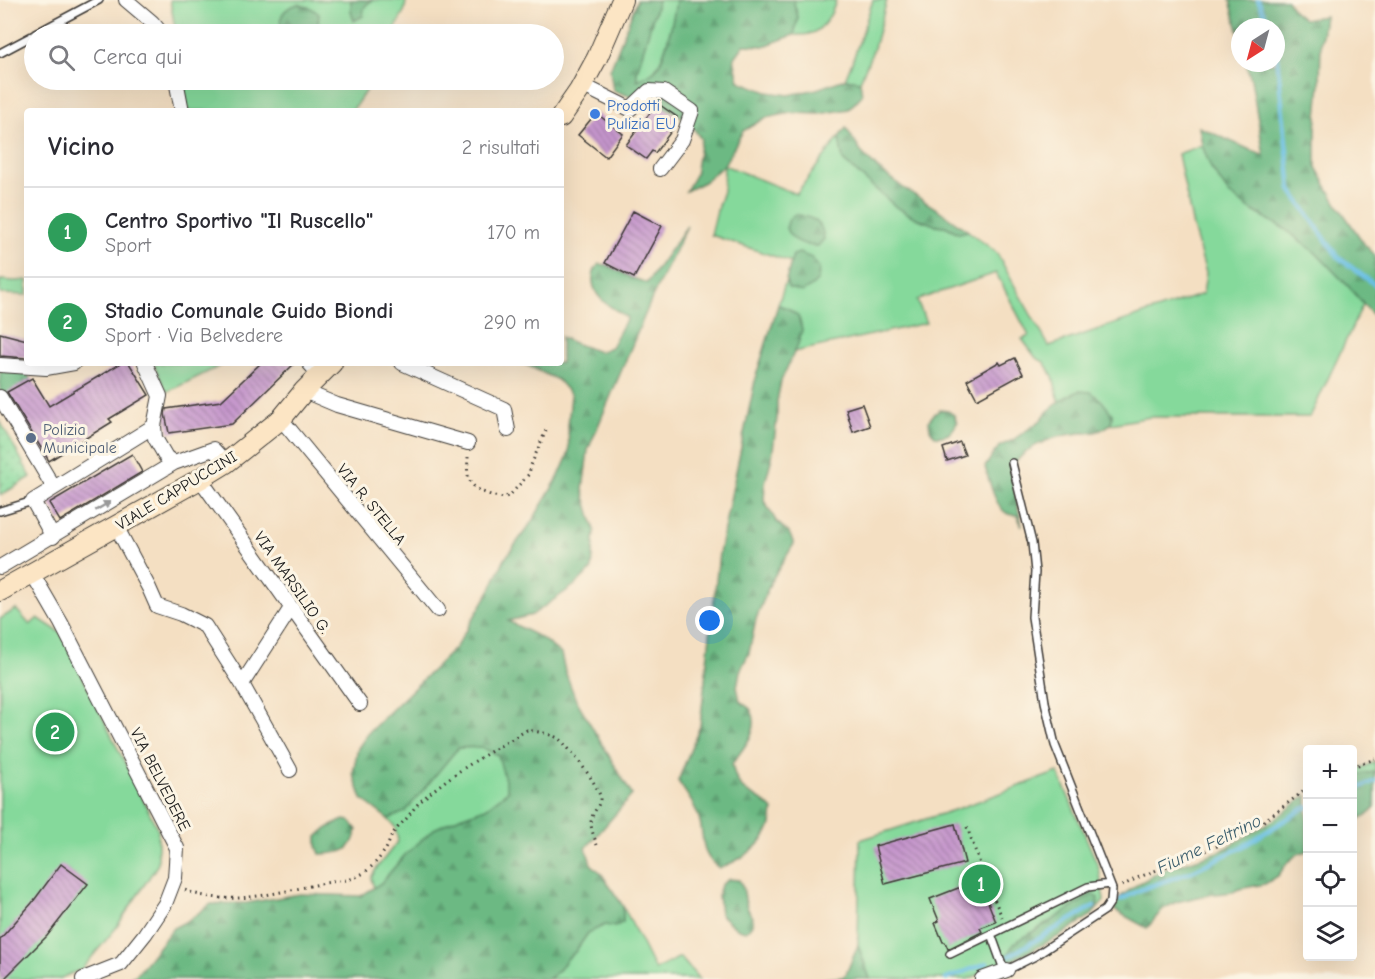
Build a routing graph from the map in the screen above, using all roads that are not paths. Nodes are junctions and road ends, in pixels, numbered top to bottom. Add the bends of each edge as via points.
1 (99, 0) edge
2 (126, 0) edge
3 (622, 0) edge
4 (55, 24) edge
5 (154, 24) edge
6 (24, 41) edge
7 (0, 53) edge
8 (582, 85) junction
9 (178, 90) edge
10 (181, 108) edge
11 (564, 112) edge
12 (660, 169) dead end
13 (0, 365) edge
14 (57, 366) edge
15 (146, 366) edge
16 (409, 366) edge
17 (320, 367) edge
18 (304, 391) junction
19 (0, 397) edge
20 (281, 418) junction
21 (154, 426) junction
22 (508, 430) dead end
23 (468, 443) road end
24 (174, 463) junction
25 (226, 463) junction
26 (1011, 463) dead end
27 (200, 479) junction
28 (54, 488) junction
29 (33, 501) junction
30 (0, 511) edge
31 (116, 526) junction
32 (53, 537) junction
33 (0, 567) edge
34 (32, 573) junction
35 (0, 591) edge
36 (291, 608) junction
37 (438, 610) dead end
38 (242, 684) junction
39 (360, 704) dead end
40 (290, 770) dead end
41 (1111, 888) junction
42 (991, 934) junction
43 (950, 954) dead end
44 (1007, 970) junction
45 (83, 979) edge
46 (982, 979) edge

1 - 4 lane
2 - 5 street
3 - 8 street
6 - 7 lane
8 - 11 street
8 - 12 street via 630,109 649,91 664,92 692,111 682,140
9 - 10 street
13 - 14 street
15 - 21 street via 160,396
16 - 22 street via 504,409
17 - 18 street, VIALE CAPPUCCINI
18 - 20 street, VIALE CAPPUCCINI
18 - 23 street via 337,405
19 - 28 street
20 - 25 street, VIALE CAPPUCCINI
20 - 37 street, VIA R. STELLA
21 - 24 street via 155,438 166,458
21 - 28 street
24 - 25 street via 213,449
32 -> 24 street
25 - 27 street, VIALE CAPPUCCINI
26 - 41 lane via 1032,543 1032,617 1055,746
27 - 31 street, VIALE CAPPUCCINI
27 - 36 street, VIA MARSILIO G.
28 - 29 street
29 - 30 lane
29 - 32 street
31 - 34 street, VIALE CAPPUCCINI
31 - 38 street via 157,606 205,626
32 - 33 street
34 - 35 street, VIALE CAPPUCCINI
34 - 45 street, VIA BELVEDERE via 177,848 175,878 165,904 145,934 121,964
36 - 38 street
36 - 39 street, VIA MARSILIO G.
38 - 40 street
41 - 42 lane via 1088,887
41 - 44 lane via 1111,901 1105,910
42 - 43 lane
42 - 44 lane
44 - 46 street

